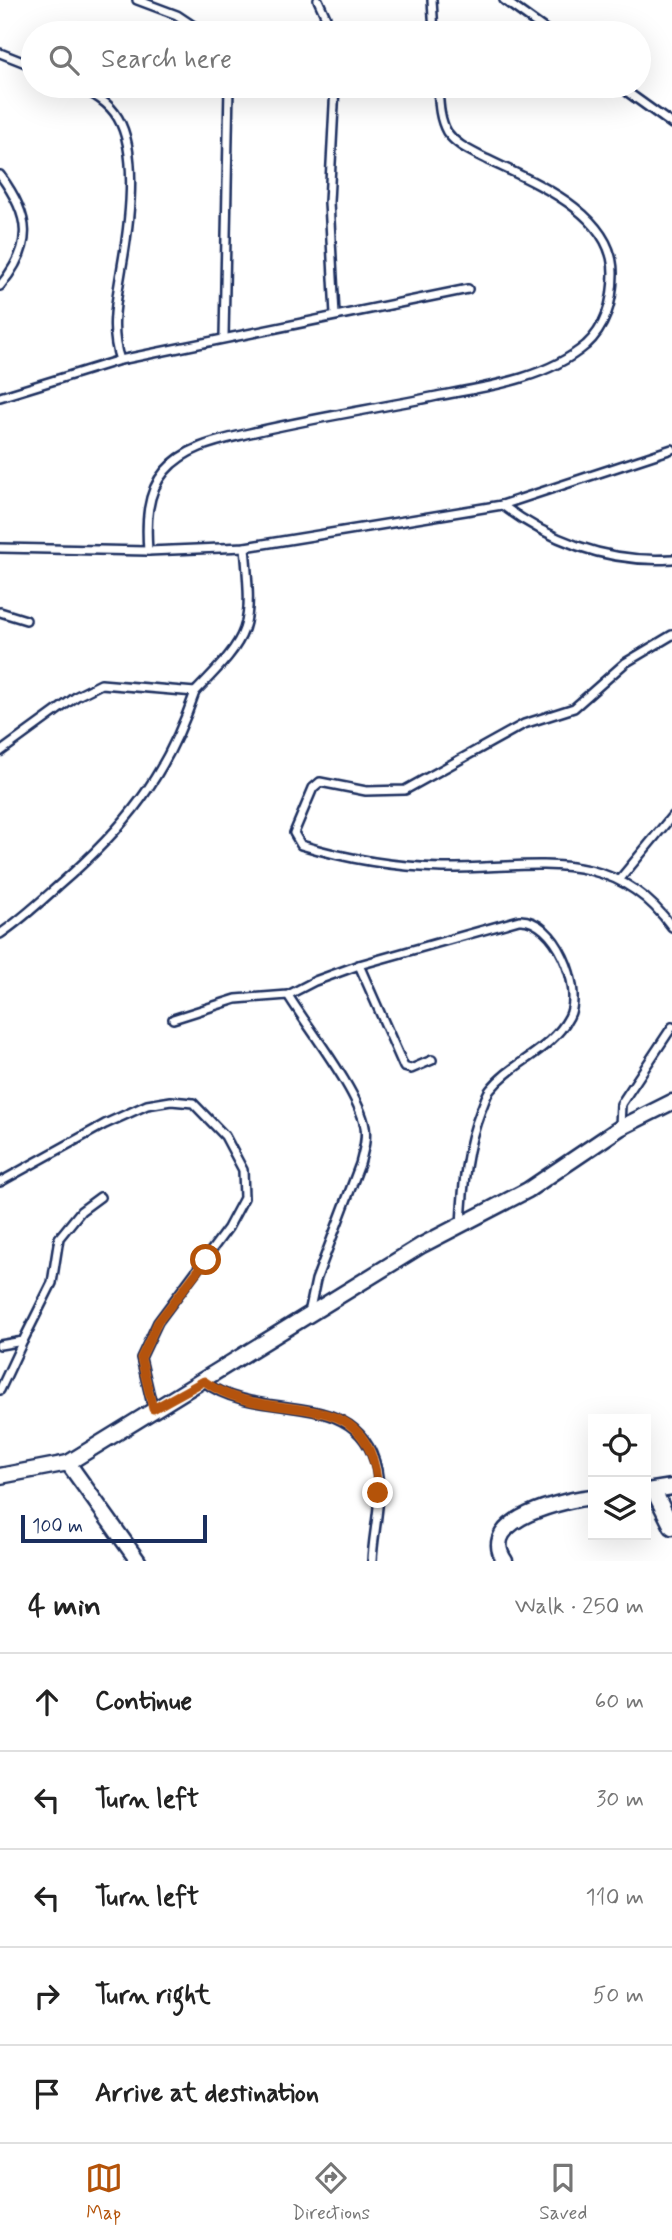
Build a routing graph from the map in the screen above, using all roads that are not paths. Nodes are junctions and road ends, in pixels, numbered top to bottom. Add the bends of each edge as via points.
1 (137, 0) edge
2 (318, 0) edge
3 (432, 0) edge
4 (504, 0) edge
5 (186, 21) edge
6 (328, 21) edge
7 (433, 21) edge
8 (533, 21) edge
9 (0, 53) edge
10 (21, 61) edge
11 (95, 98) edge
12 (229, 98) edge
13 (334, 98) edge
14 (439, 98) edge
15 (636, 98) edge
16 (672, 124) edge
17 (0, 175) edge
18 (0, 286) edge
19 (468, 289) dead end
20 (335, 315) junction
21 (224, 337) junction
22 (120, 360) junction
23 (0, 397) edge
24 (672, 449) edge
25 (502, 505) junction
26 (245, 547) junction
27 (0, 548) edge
28 (148, 551) junction
29 (672, 559) edge
30 (0, 612) edge
31 (26, 620) dead end
32 (672, 635) edge
33 (195, 692) junction
34 (0, 752) edge
35 (672, 816) edge
36 (620, 880) junction
37 (672, 927) edge
38 (0, 934) edge
39 (359, 965) junction
40 (288, 995) junction
41 (173, 1019) dead end
42 (672, 1027) edge
43 (432, 1059) dead end
44 (672, 1102) edge
45 (620, 1128) junction
46 (0, 1182) edge
47 (100, 1197) dead end
48 (461, 1226) junction
49 (309, 1316) junction
50 (23, 1341) junction
51 (0, 1345) edge
52 (204, 1381) junction
53 (0, 1390) edge
54 (153, 1409) junction
55 (68, 1463) junction
56 (0, 1475) edge
57 (672, 1487) edge
58 (651, 1491) edge
59 (651, 1493) edge
60 (588, 1498) edge
61 (672, 1527) edge
62 (138, 1561) edge
63 (372, 1561) edge
64 (505, 1561) edge

1 - 5 lane
2 - 6 lane
3 - 7 lane
4 - 8 lane
9 - 10 lane
11 - 22 lane via 113,110 123,128 129,158 127,242 113,336
12 - 21 lane
13 - 20 lane via 329,202
14 - 28 lane via 441,118 453,140 572,206 600,234 609,250 613,275 600,329 567,359 498,384 269,428 193,449 165,470 153,489 146,524
15 - 16 lane
17 - 18 lane via 20,205 25,242
19 - 20 lane
20 - 21 lane
21 - 22 lane
22 - 23 lane
24 - 25 lane
25 - 26 lane
25 - 29 lane via 590,551 620,559
26 - 28 lane
26 - 33 lane via 246,629 235,649
27 - 28 lane
30 - 31 lane
32 - 36 lane via 625,663 574,708 524,724 405,790 366,791 320,782 313,788 294,833 301,845 358,861 442,868 562,865 597,870
33 - 34 lane via 101,684
33 - 38 lane via 182,730 138,807 85,863
35 - 36 lane
36 - 37 lane
39 - 40 lane
39 - 43 lane via 404,1067 411,1069
39 - 48 lane via 525,920 548,936 571,975 574,999 561,1031 489,1090 468,1149
40 - 41 lane via 236,999
40 - 49 lane via 345,1082 365,1127 360,1164 316,1280
42 - 45 lane via 621,1104
44 - 45 street
45 - 48 street via 528,1190
46 - 54 lane via 147,1105 193,1103 225,1136 243,1170 244,1198 228,1228 158,1322 141,1358
47 - 50 lane via 81,1211 60,1238 52,1283
48 - 49 street via 422,1245
49 - 52 street
50 - 51 lane
50 - 53 lane
52 - 54 street
52 - 63 lane via 243,1402 327,1413 349,1424 369,1450 377,1470
54 - 55 street
55 - 56 street
55 - 62 street
57 - 58 street
59 - 61 street
60 - 64 street via 545,1506 512,1524 504,1531 499,1548

